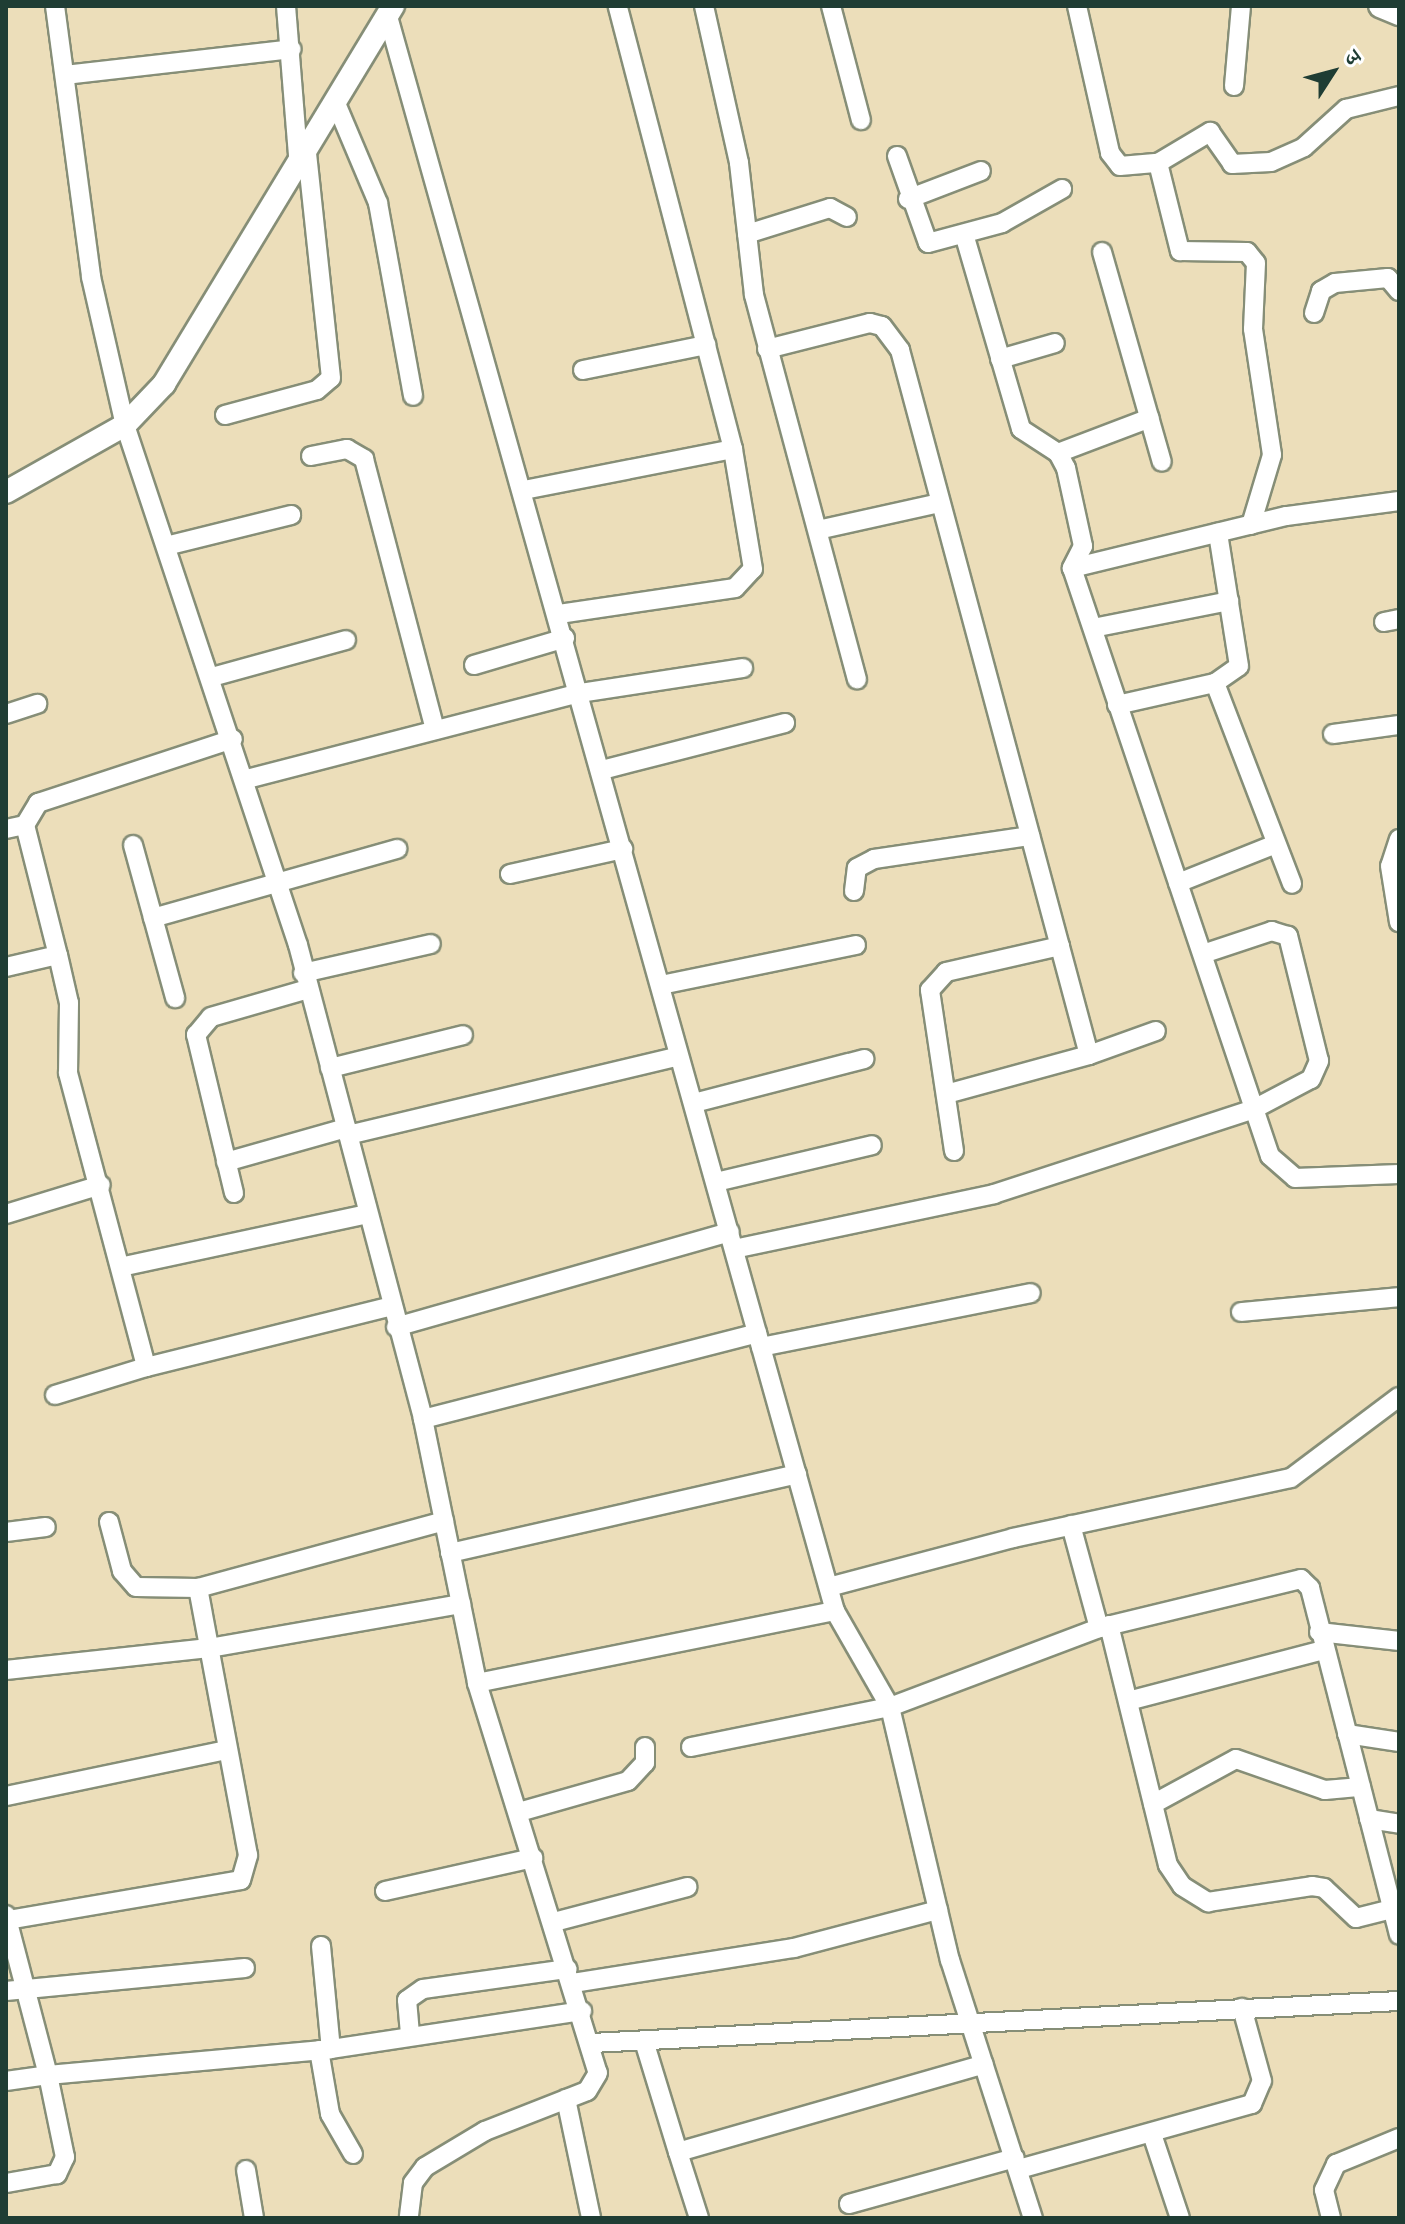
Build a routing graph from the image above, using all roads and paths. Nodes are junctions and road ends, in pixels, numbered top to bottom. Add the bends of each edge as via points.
1 (55, 6) edge
2 (286, 6) edge
3 (618, 6) edge
4 (704, 6) edge
5 (831, 6) edge
6 (1077, 6) edge
7 (1241, 6) edge
8 (1380, 6) edge
9 (390, 10) edge
10 (1399, 14) edge
11 (292, 49) junction
12 (65, 75) junction
13 (1234, 86) dead end
14 (1399, 96) edge
15 (335, 101) junction
16 (861, 120) dead end
17 (897, 156) dead end
18 (303, 160) junction
19 (1158, 163) junction
20 (981, 171) dead end
21 (1062, 189) dead end
22 (908, 199) junction
23 (847, 217) dead end
24 (747, 234) junction
25 (964, 234) junction
26 (1102, 252) dead end
27 (1399, 291) edge
28 (1314, 313) dead end
29 (1055, 343) dead end
30 (706, 345) junction
31 (767, 349) junction
32 (1000, 359) junction
33 (583, 370) dead end
34 (413, 396) dead end
35 (225, 415) dead end
36 (1150, 418) junction
37 (125, 425) junction
38 (733, 449) junction
39 (1058, 453) junction
40 (311, 456) dead end
41 (1162, 462) dead end
42 (524, 490) junction
43 (6, 492) edge
44 (1399, 501) edge
45 (935, 504) junction
46 (291, 515) dead end
47 (1251, 525) junction
48 (822, 529) junction
49 (1218, 533) junction
50 (166, 546) junction
51 (1072, 568) junction
52 (1229, 601) junction
53 (559, 614) junction
54 (1093, 628) junction
55 (565, 638) junction
56 (346, 640) dead end
57 (474, 665) dead end
58 (743, 668) dead end
59 (212, 677) junction
60 (857, 679) dead end
61 (1215, 683) junction
62 (580, 693) junction
63 (37, 704) dead end
64 (1117, 705) junction
65 (6, 714) edge
66 (785, 723) dead end
67 (1399, 725) edge
68 (435, 730) junction
69 (1333, 734) dead end
70 (233, 739) junction
71 (602, 770) junction
72 (247, 779) junction
73 (15, 827) edge
74 (1030, 836) junction
75 (1399, 839) edge
76 (1276, 844) junction
77 (133, 845) dead end
78 (397, 849) dead end
79 (623, 849) junction
80 (510, 874) dead end
81 (277, 878) junction
82 (1178, 883) junction
83 (1292, 884) dead end
84 (854, 891) dead end
85 (153, 918) junction
86 (1399, 922) edge
87 (431, 944) dead end
88 (856, 945) dead end
89 (1060, 946) junction
90 (1203, 954) junction
91 (58, 955) junction
92 (6, 967) edge
93 (306, 981) junction
94 (661, 985) junction
95 (175, 998) dead end
96 (1156, 1031) dead end
97 (463, 1035) dead end
98 (1089, 1055) junction
99 (679, 1056) junction
100 (864, 1059) dead end
101 (330, 1068) junction
102 (946, 1094) junction
103 (694, 1103) junction
104 (1254, 1109) junction
105 (347, 1132) junction
106 (872, 1145) dead end
107 (954, 1151) dead end
108 (226, 1162) junction
109 (1399, 1174) edge
110 (716, 1182) junction
111 (101, 1185) junction
112 (234, 1193) dead end
113 (6, 1214) edge
114 (367, 1214) junction
115 (732, 1241) junction
116 (125, 1266) junction
117 (1031, 1293) dead end
118 (1399, 1297) edge
119 (392, 1306) junction
120 (1241, 1312) dead end
121 (396, 1327) junction
122 (759, 1340) junction
123 (146, 1367) junction
124 (55, 1395) dead end
125 (1399, 1397) edge
126 (423, 1419) junction
127 (797, 1474) junction
128 (444, 1521) junction
129 (109, 1522) dead end
130 (1071, 1525) junction
131 (46, 1527) dead end
132 (6, 1532) edge
133 (450, 1553) junction
134 (829, 1587) junction
135 (198, 1588) junction
136 (461, 1604) junction
137 (835, 1611) junction
138 (1104, 1626) junction
139 (1322, 1641) junction
140 (1399, 1641) edge
141 (209, 1648) junction
142 (6, 1670) edge
143 (477, 1683) junction
144 (1128, 1701) junction
145 (890, 1707) junction
146 (1347, 1734) junction
147 (1399, 1742) edge
148 (645, 1747) dead end
149 (691, 1747) dead end
150 (227, 1750) junction
151 (1361, 1787) junction
152 (6, 1796) edge
153 (1153, 1804) junction
154 (519, 1812) junction
155 (1369, 1819) junction
156 (1399, 1824) edge
157 (533, 1858) junction
158 (687, 1887) dead end
159 (385, 1891) dead end
160 (1393, 1909) junction
161 (938, 1910) junction
162 (7, 1917) edge
163 (554, 1922) junction
164 (1399, 1935) edge
165 (321, 1946) dead end
166 (245, 1968) dead end
167 (571, 1976) junction
168 (29, 1989) junction
169 (6, 1991) edge
170 (1399, 2001) edge
171 (1242, 2008) junction
172 (582, 2011) junction
173 (970, 2021) junction
174 (410, 2034) junction
175 (644, 2041) junction
176 (592, 2043) junction
177 (325, 2049) junction
178 (984, 2064) junction
179 (48, 2075) junction
180 (6, 2081) edge
181 (566, 2099) junction
182 (1153, 2137) junction
183 (1399, 2138) edge
184 (678, 2152) junction
185 (353, 2154) dead end
186 (1017, 2164) junction
187 (246, 2170) dead end
188 (6, 2183) edge
189 (849, 2204) dead end
190 (254, 2218) edge
191 (409, 2218) edge
192 (591, 2218) edge
193 (699, 2218) edge
194 (1033, 2218) edge
195 (1180, 2218) edge
196 (1331, 2218) edge

1 - 12 street
2 - 11 street
3 - 30 street
4 - 24 street
5 - 16 street
6 - 19 street via 1113,159 1125,167
7 - 13 street
8 - 10 street
9 - 15 street
9 - 42 street
11 - 12 street
11 - 18 street
12 - 37 street via 91,277
14 - 19 street via 1346,109 1283,159 1232,164 1210,132
15 - 18 street
15 - 34 street via 378,203
17 - 22 street
18 - 35 street via 331,378 317,390
18 - 37 street via 164,384
19 - 47 street via 1180,251 1247,252 1256,263 1253,329 1272,455
20 - 22 street
21 - 25 street via 1027,212
22 - 25 street via 928,243
23 - 24 street via 830,208
24 - 31 street
25 - 32 street
26 - 36 street
27 - 28 street via 1388,278 1335,283 1321,291
29 - 32 street
30 - 33 street
30 - 38 street
31 - 45 street via 882,326 900,350
31 - 48 street
32 - 39 street via 1021,429
36 - 39 street
36 - 41 street
37 - 43 street
37 - 50 street
38 - 42 street
38 - 53 street via 753,569 748,579 735,588
39 - 51 street via 1083,546
40 - 68 street via 347,449 364,459
42 - 53 street
44 - 47 street
45 - 48 street
45 - 74 street
46 - 50 street
47 - 49 street
48 - 60 street
49 - 51 street
49 - 52 street
50 - 59 street
51 - 54 street
52 - 54 street
52 - 61 street via 1239,666
53 - 55 street
54 - 64 street
55 - 57 street
55 - 62 street
56 - 59 street
58 - 62 street
59 - 70 street
61 - 64 street
61 - 76 street
62 - 68 street
62 - 71 street
63 - 65 street
64 - 82 street
66 - 71 street
67 - 69 street
68 - 72 street
70 - 72 street
70 - 73 street via 38,803
71 - 79 street
72 - 81 street
73 - 91 street
74 - 84 street via 874,859 857,868
74 - 89 street
75 - 86 street via 1390,866
76 - 82 street
76 - 83 street
77 - 85 street
78 - 81 street
79 - 80 street
79 - 94 street
81 - 85 street
81 - 93 street
82 - 90 street
85 - 95 street
87 - 93 street
88 - 94 street
89 - 98 street
89 - 102 street via 936,980 930,1000
90 - 104 street
90 - 104 street via 1272,931 1292,942 1317,1071
91 - 92 street
91 - 111 street via 69,1003 68,1073
93 - 101 street
93 - 108 street via 211,1017 196,1035
94 - 99 street
96 - 98 street
97 - 101 street
98 - 102 street
99 - 103 street
99 - 105 street
100 - 103 street
101 - 105 street
102 - 107 street
103 - 110 street
104 - 109 street via 1270,1156 1295,1178
104 - 115 street via 994,1194
105 - 108 street
105 - 114 street
106 - 110 street
108 - 112 street
110 - 115 street
111 - 113 street
111 - 116 street
114 - 116 street
114 - 119 street
115 - 121 street
115 - 122 street
116 - 123 street
117 - 122 street
118 - 120 street
119 - 121 street
119 - 123 street
121 - 126 street
122 - 126 street
122 - 127 street
123 - 124 street
125 - 130 street via 1291,1478
126 - 128 street
127 - 133 street
127 - 134 street
128 - 133 street
128 - 135 street
129 - 135 street via 122,1571 136,1587
130 - 134 street
130 - 138 street
131 - 132 street
133 - 136 street
134 - 137 street
135 - 141 street
136 - 141 street
136 - 143 street
137 - 143 street
137 - 145 street
138 - 139 street via 1290,1577 1310,1588
138 - 144 street
138 - 145 street
139 - 140 street
139 - 144 street
139 - 146 street
141 - 142 street
141 - 150 street
143 - 154 street
144 - 153 street
145 - 149 street
145 - 161 street
146 - 147 street
146 - 151 street
148 - 154 street via 645,1763 628,1781
150 - 152 street
150 - 162 street via 248,1855 241,1880
151 - 153 street via 1325,1790 1236,1759
151 - 155 street
153 - 160 street via 1168,1865 1196,1899 1240,1901 1312,1886 1324,1888 1356,1918
154 - 157 street
155 - 156 street
155 - 160 street
157 - 159 street
157 - 163 street
158 - 163 street
160 - 164 street
161 - 167 street via 809,1945
161 - 173 street
162 - 168 street
163 - 167 street
165 - 177 street
166 - 168 street
167 - 172 street
167 - 174 street via 423,1989 407,2000
168 - 169 street
168 - 179 street
170 - 171 street
171 - 173 street
171 - 182 street via 1260,2097 1230,2115
172 - 174 street
172 - 176 street
173 - 175 street
173 - 178 street
174 - 177 street
175 - 176 street
175 - 184 street
176 - 181 street via 594,2085
177 - 179 street
177 - 185 street via 330,2114
178 - 184 street
178 - 186 street
179 - 180 street
179 - 188 street via 63,2167 39,2179
181 - 191 street via 485,2131 425,2167 413,2183
181 - 192 street
182 - 186 street
182 - 195 street
183 - 196 street via 1336,2164 1324,2190
184 - 193 street
186 - 189 street
186 - 194 street
187 - 190 street

